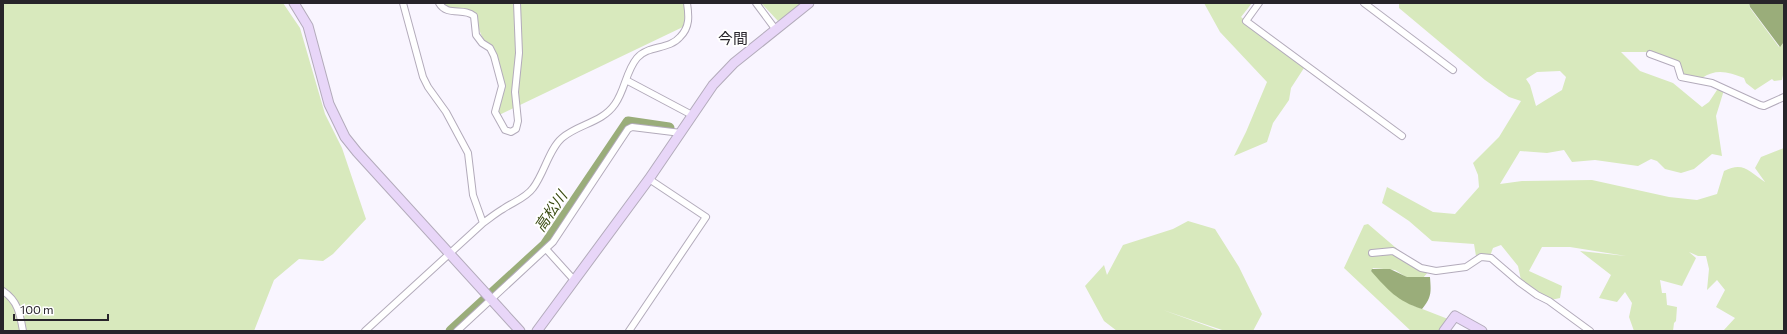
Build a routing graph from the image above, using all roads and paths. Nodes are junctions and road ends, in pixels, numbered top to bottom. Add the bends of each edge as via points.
1 (294, 3) edge
2 (403, 3) edge
3 (439, 3) edge
4 (517, 3) edge
5 (687, 3) edge
6 (756, 3) edge
7 (809, 3) edge
8 (1259, 3) edge
9 (1364, 3) edge
10 (776, 30) junction
11 (1650, 54) dead end
12 (1453, 70) dead end
13 (626, 80) junction
14 (1784, 97) edge
15 (692, 115) junction
16 (681, 133) junction
17 (1402, 136) dead end
18 (648, 179) junction
19 (483, 223) junction
20 (546, 249) junction
21 (1372, 253) dead end
22 (449, 254) junction
23 (574, 280) junction
24 (3, 291) edge
25 (489, 298) junction
26 (23, 331) edge
27 (365, 331) edge
28 (457, 331) edge
29 (520, 331) edge
30 (537, 331) edge
31 (629, 331) edge
32 (1444, 331) edge
33 (1482, 331) edge
34 (1590, 331) edge

1 - 22 street via 308,26 329,104 345,137
2 - 19 street via 425,82 446,112 468,153 473,195
3 - 4 street via 448,11 470,13 474,16 476,35 490,48 502,86 495,112 505,130 511,132 516,129 518,121 515,92 519,53
5 - 13 street via 688,24 680,38 638,56
6 - 10 street
7 - 10 street
8 - 17 street via 1246,21
9 - 12 street
10 - 15 street via 723,74
11 - 14 street via 1677,64 1681,77 1712,83 1760,106
13 - 15 street
13 - 19 street via 620,97 608,113 560,139 529,192
15 - 16 street
16 - 18 street
16 - 20 street via 632,127 628,129
18 - 23 street
18 - 31 street via 706,218
19 - 22 street
20 - 23 street
20 - 25 street
21 - 34 street via 1393,251 1421,268 1436,271 1466,267 1481,257 1491,258 1519,282 1569,314
22 - 25 street
22 - 27 street
23 - 30 street
24 - 26 street via 12,297
25 - 28 street
25 - 29 street
32 - 33 street via 1456,316

